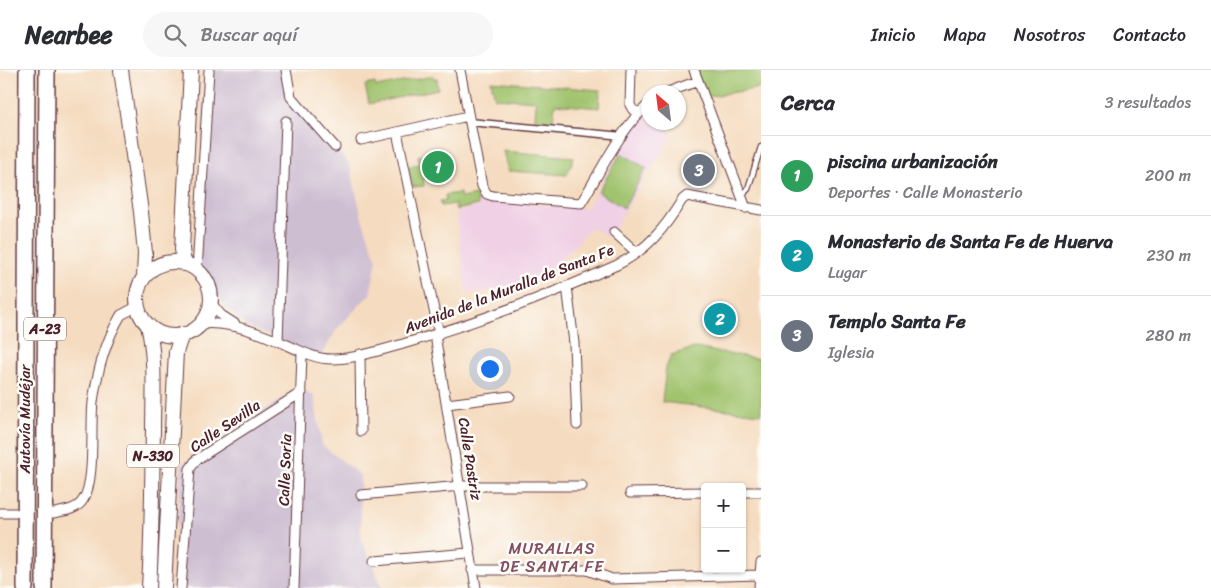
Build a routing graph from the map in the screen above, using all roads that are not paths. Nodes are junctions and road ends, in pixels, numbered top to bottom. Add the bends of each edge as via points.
1 (27, 70) edge
2 (47, 70) edge
3 (122, 70) edge
4 (191, 70) edge
5 (209, 70) edge
6 (286, 70) edge
7 (460, 70) edge
8 (631, 70) edge
9 (694, 70) edge
10 (698, 81) junction
11 (686, 85) edge
12 (640, 113) joint
13 (468, 119) junction
14 (286, 121) dead end
15 (397, 132) junction
16 (623, 136) junction
17 (361, 140) dead end
18 (334, 147) dead end
19 (761, 147) edge
20 (742, 196) junction
21 (744, 210) junction
22 (761, 210) edge
23 (614, 232) dead end
24 (637, 253) junction
25 (184, 264) junction
26 (198, 271) junction
27 (144, 277) junction
28 (567, 286) junction
29 (211, 303) junction
30 (138, 306) junction
31 (201, 324) junction
32 (148, 325) junction
33 (244, 329) junction
34 (182, 334) junction
35 (437, 334) junction
36 (278, 341) junction
37 (302, 353) junction
38 (360, 354) junction
39 (302, 392) junction
40 (510, 396) dead end
41 (447, 404) junction
42 (577, 425) dead end
43 (361, 432) dead end
44 (461, 486) junction
45 (582, 486) dead end
46 (701, 492) edge
47 (746, 492) edge
48 (761, 492) edge
49 (630, 493) dead end
50 (361, 495) dead end
51 (0, 513) edge
52 (14, 513) dead end
53 (53, 513) dead end
54 (469, 553) junction
55 (374, 561) dead end
56 (761, 562) edge
57 (472, 570) junction
58 (760, 583) edge
59 (25, 588) edge
60 (44, 588) edge
61 (149, 588) edge
62 (164, 588) edge
63 (181, 588) edge
64 (294, 588) edge
65 (476, 588) edge

1 - 59 highway, Autovía Mudéjar / A-23
2 - 60 highway, Autovía Mudéjar / A-23
3 - 27 highway via 146,253
4 - 25 highway via 182,249
5 - 26 street
6 - 18 street via 291,97
7 - 13 street
8 - 12 street via 630,105
9 - 10 street
10 - 11 street
10 - 20 street
12 - 16 street
13 - 15 street
13 - 16 street
13 - 16 street via 484,190 493,196 581,203
14 - 36 street
15 - 17 street
15 - 35 street, Calle Pastriz
19 - 20 lane via 748,189
20 - 21 street
21 - 22 street, Avenida de la Muralla de Santa Fe
21 - 24 street, Avenida de la Muralla de Santa Fe via 684,197 667,224
23 - 24 street
24 - 28 street, Avenida de la Muralla de Santa Fe
25 - 26 highway
25 - 27 highway via 165,263
26 - 29 highway via 208,287
27 - 30 highway via 137,294
28 - 35 street, Avenida de la Muralla de Santa Fe
28 - 42 street via 574,343
29 - 31 highway
29 - 33 street, Avenida de la Muralla de Santa Fe via 221,315
30 - 32 highway, N-330
30 - 53 street via 121,315 101,365 93,402 90,482 83,501 69,511
31 - 33 street, Avenida de la Muralla de Santa Fe via 216,323
31 - 34 highway
32 - 34 highway via 167,335
32 - 61 highway, N-330 via 153,383
33 - 36 street, Avenida de la Muralla de Santa Fe
34 - 62 highway, N-330 via 176,352
35 - 38 street, Avenida de la Muralla de Santa Fe
35 - 41 street, Calle Pastriz
36 - 37 street, Avenida de la Muralla de Santa Fe
37 - 38 street, Avenida de la Muralla de Santa Fe via 332,359
37 - 39 street, Calle Soria
38 - 43 street
39 - 63 street, Calle Sevilla via 196,460 190,469
39 - 64 street, Calle Soria
40 - 41 street
41 - 44 street, Calle Pastriz
44 - 45 street
44 - 50 street
44 - 54 street, Calle Pastriz
46 - 49 street
47 - 48 street
51 - 52 street
54 - 55 street
54 - 57 street, Calle Pastriz
56 - 58 street
57 - 58 street via 587,570 612,579
57 - 65 street, Calle Pastriz

